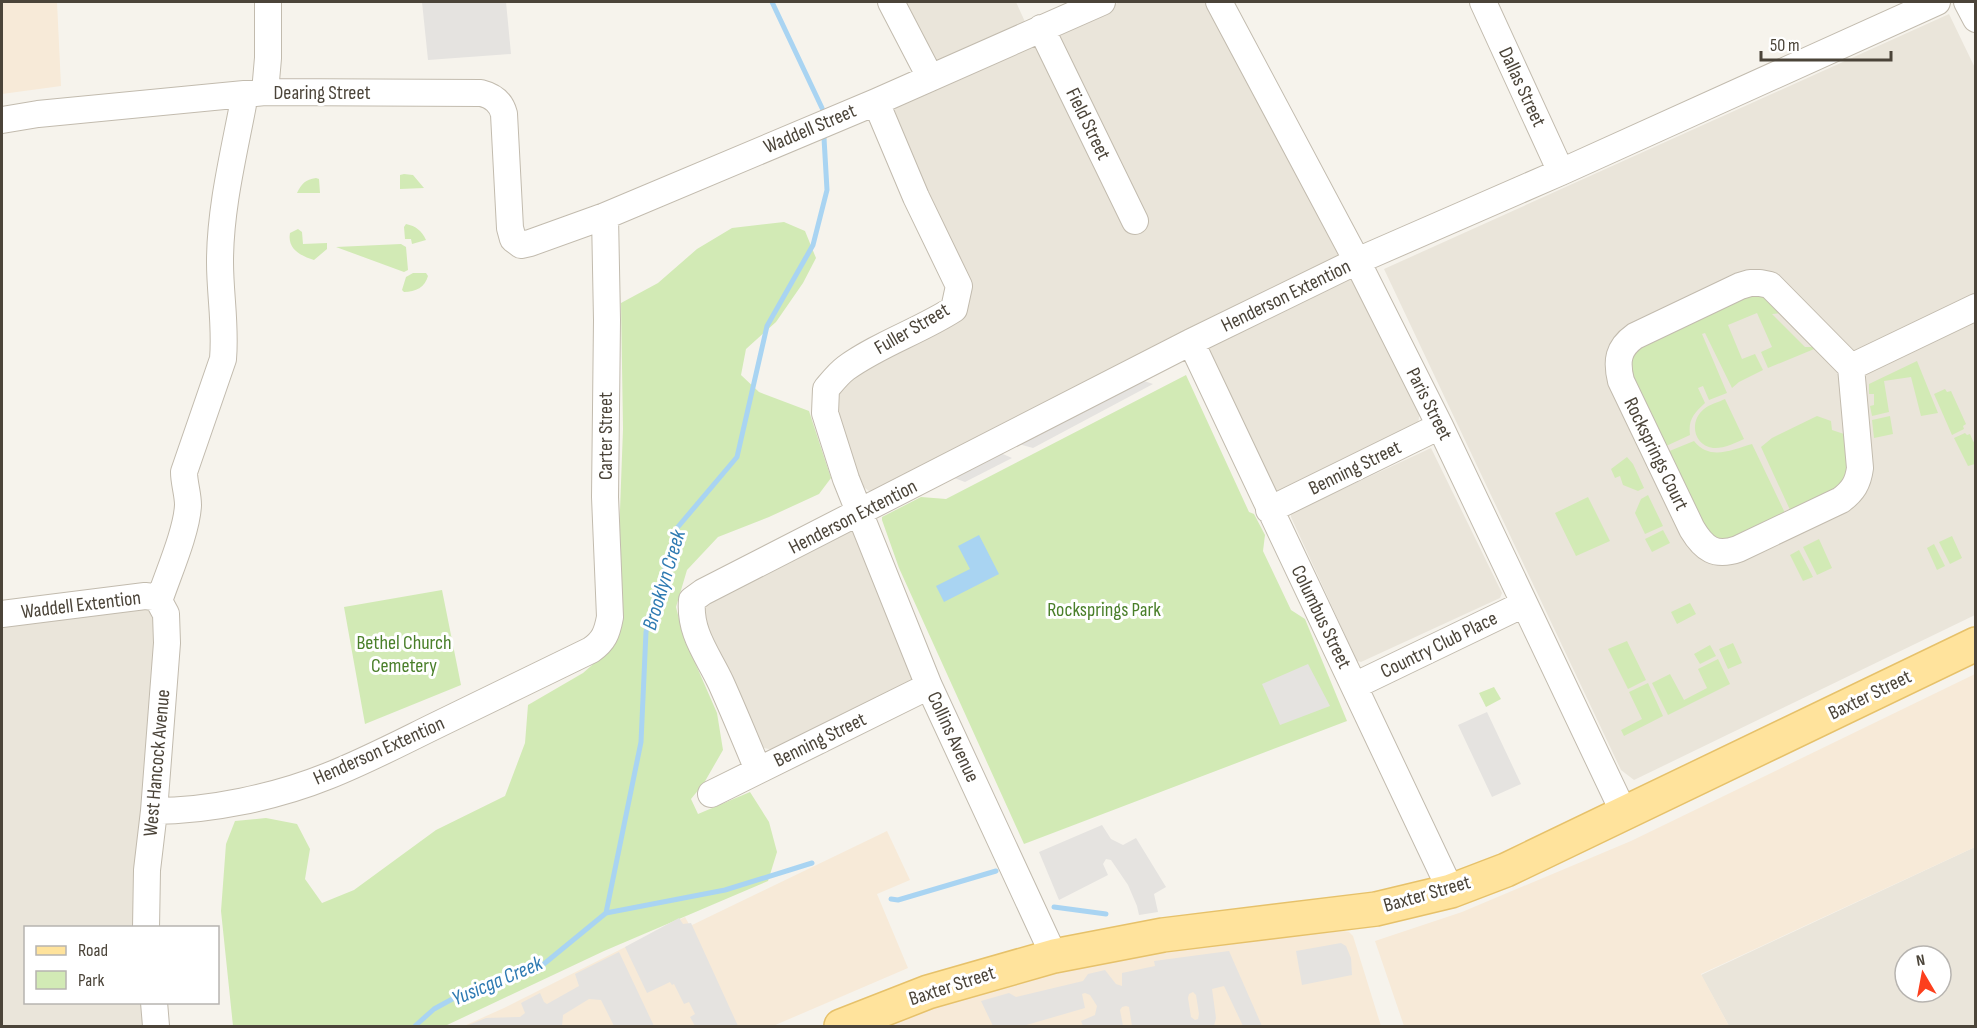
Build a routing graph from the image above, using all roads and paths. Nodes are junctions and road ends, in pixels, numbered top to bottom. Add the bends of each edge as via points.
1 (268, 2) edge
2 (891, 2) edge
3 (1102, 2) edge
4 (1219, 2) edge
5 (1483, 2) edge
6 (1937, 2) edge
7 (1967, 2) edge
8 (1976, 19) edge
9 (1041, 28) junction
10 (930, 77) junction
11 (255, 93) junction
12 (876, 102) junction
13 (2, 120) edge
14 (1561, 172) junction
15 (605, 216) junction
16 (1135, 221) dead end
17 (515, 242) joint
18 (1357, 261) junction
19 (1976, 307) edge
20 (1191, 342) junction
21 (1851, 367) junction
22 (1440, 426) junction
23 (1269, 510) junction
24 (861, 513) junction
25 (159, 601) junction
26 (1524, 604) junction
27 (2, 614) edge
28 (1976, 644) edge
29 (591, 650) joint
30 (929, 686) junction
31 (1354, 686) junction
32 (758, 770) junction
33 (711, 794) dead end
34 (154, 811) junction
35 (1624, 813) junction
36 (1451, 891) junction
37 (146, 926) edge
38 (1054, 956) junction
39 (154, 1004) edge
40 (156, 1026) edge
41 (841, 1026) edge

1 - 11 street via 268,58
2 - 10 street
3 - 9 street, Waddell Street
4 - 18 street, Paris Street
5 - 14 street, Dallas Street
6 - 14 street, Henderson Extention
7 - 8 street
9 - 10 street, Waddell Street
9 - 16 street, Field Street
10 - 12 street, Waddell Street
11 - 13 street, Dearing Street
11 - 17 street, Dearing Street via 480,93 494,98 504,114 510,228
11 - 25 street via 228,185 222,224 223,359 184,472 187,520
12 - 15 street, Waddell Street
12 - 24 street, Fuller Street via 959,286 954,309 844,369 826,389 825,413
14 - 18 street, Henderson Extention
15 - 17 street, Waddell Street via 530,243
15 - 29 street, Carter Street via 605,497 610,617 603,642
18 - 20 street, Henderson Extention
18 - 22 street, Paris Street
19 - 21 street
20 - 23 street, Columbus Street
20 - 24 street, Henderson Extention
21 - 21 street, Rocksprings Court via 1770,285 1760,283 1740,286 1635,336 1626,343 1618,359 1621,381 1692,529 1707,548 1727,553 1840,500 1856,486 1860,468
22 - 23 street, Benning Street
22 - 26 street, Paris Street
23 - 31 street, Columbus Street
24 - 30 street, Collins Avenue
24 - 32 street, Henderson Extention via 692,600 691,616 701,646
25 - 27 street, Waddell Extention via 146,596
25 - 34 street, West Hancock Avenue via 166,614 167,643
26 - 31 street, Country Club Place
26 - 35 street, Paris Street
28 - 35 main road, Baxter Street
29 - 34 street, Henderson Extention via 326,777 278,793 209,807
30 - 32 street, Benning Street
30 - 38 street, Collins Avenue
31 - 36 street, Columbus Street
32 - 33 street, Benning Street
34 - 37 street, West Hancock Avenue
35 - 36 main road, Baxter Street via 1506,870
36 - 38 main road, Baxter Street via 1376,909 1163,934
38 - 41 main road, Baxter Street via 928,992
39 - 40 street

